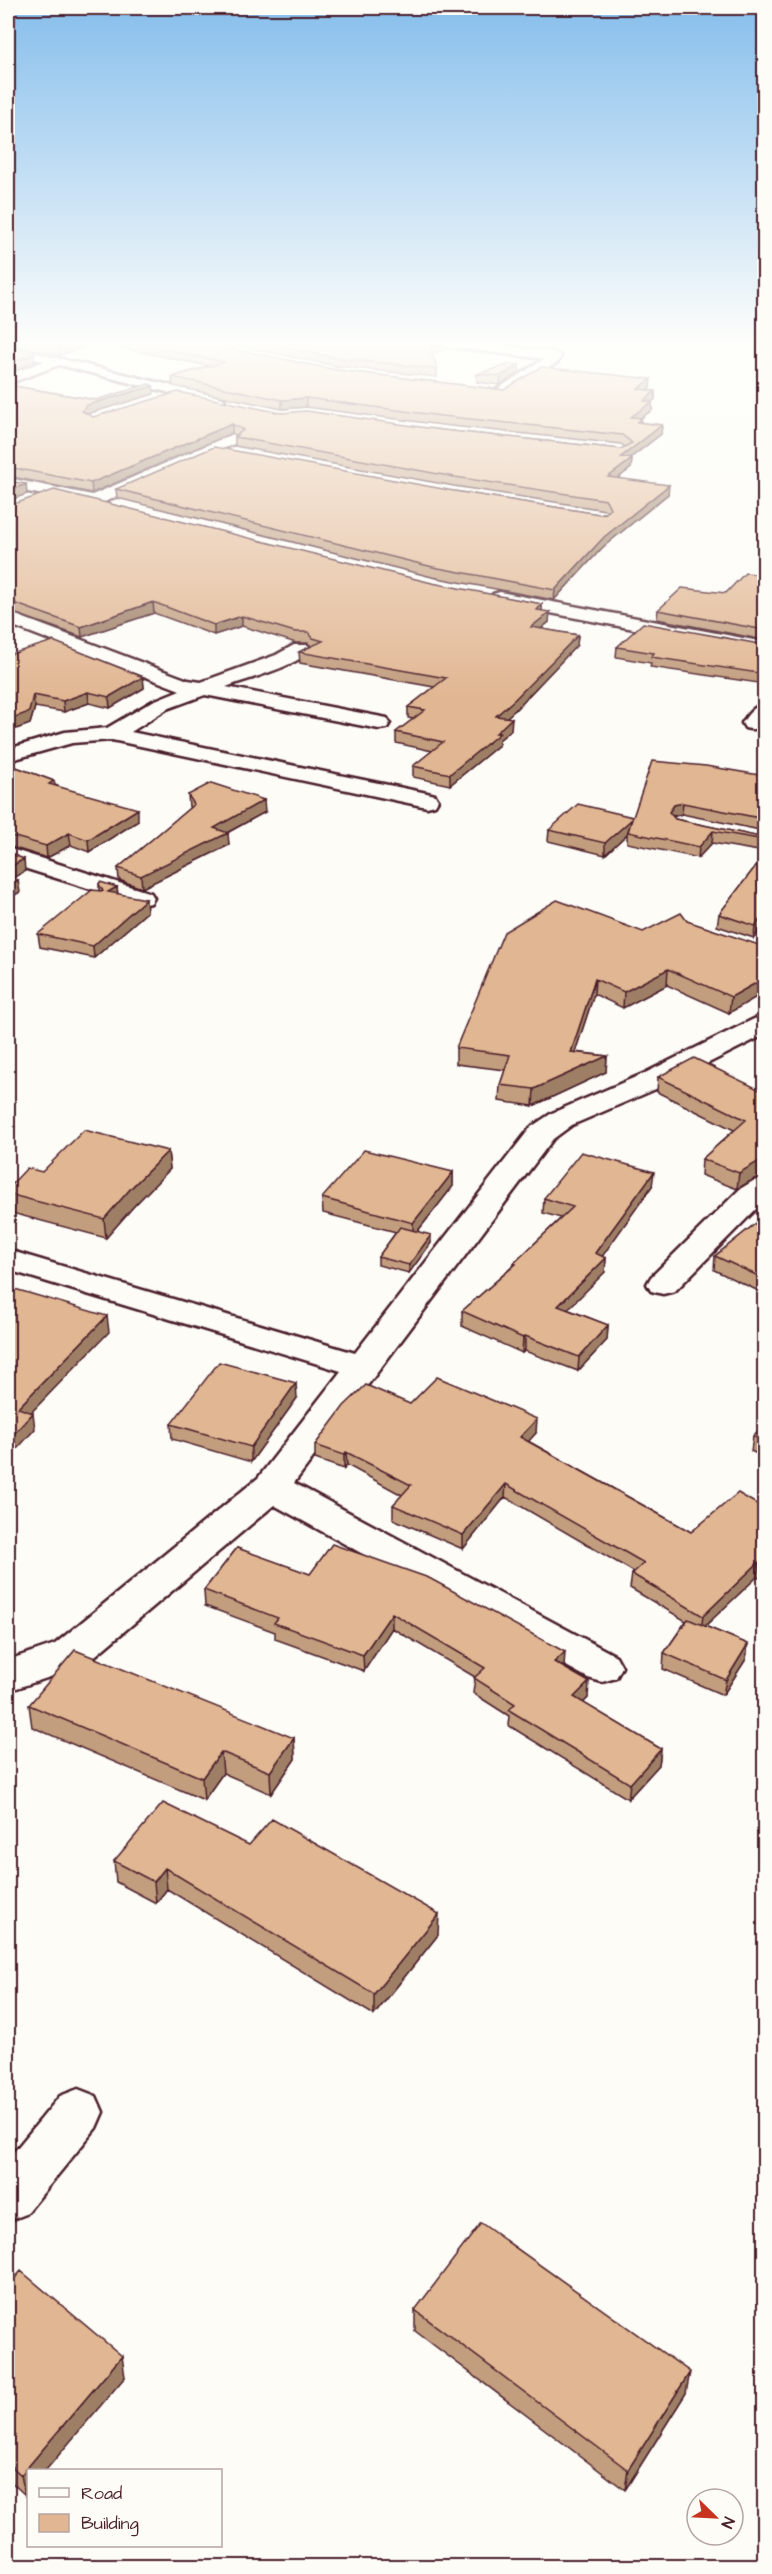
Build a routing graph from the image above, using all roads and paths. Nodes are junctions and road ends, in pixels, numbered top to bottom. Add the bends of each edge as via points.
1 (185, 460) edge
2 (8, 483) edge
3 (54, 492) junction
4 (94, 500) junction
5 (26, 502) edge
6 (116, 506) edge
7 (478, 594) edge
8 (8, 618) edge
9 (65, 640) junction
10 (765, 648) edge
11 (36, 649) edge
12 (301, 649) edge
13 (200, 689) junction
14 (379, 723) dead end
15 (112, 734) junction
16 (8, 755) edge
17 (427, 800) dead end
18 (8, 855) edge
19 (142, 898) edge
20 (765, 1025) edge
21 (765, 1188) edge
22 (8, 1260) edge
23 (663, 1284) dead end
24 (362, 1366) junction
25 (271, 1487) junction
26 (602, 1667) dead end
27 (8, 1676) edge
28 (78, 2112) dead end
29 (8, 2197) edge

1 - 4 street
2 - 3 street
3 - 4 street
3 - 5 street
4 - 6 street
7 - 10 street
8 - 9 street
9 - 11 street
9 - 13 street
12 - 13 street
13 - 14 street
13 - 15 street via 160,705
15 - 16 street via 59,740
15 - 17 street
18 - 19 street
20 - 24 street via 562,1119 542,1134
21 - 23 street via 751,1196
22 - 24 street
24 - 25 street
25 - 26 street
25 - 27 street via 69,1655
28 - 29 street

